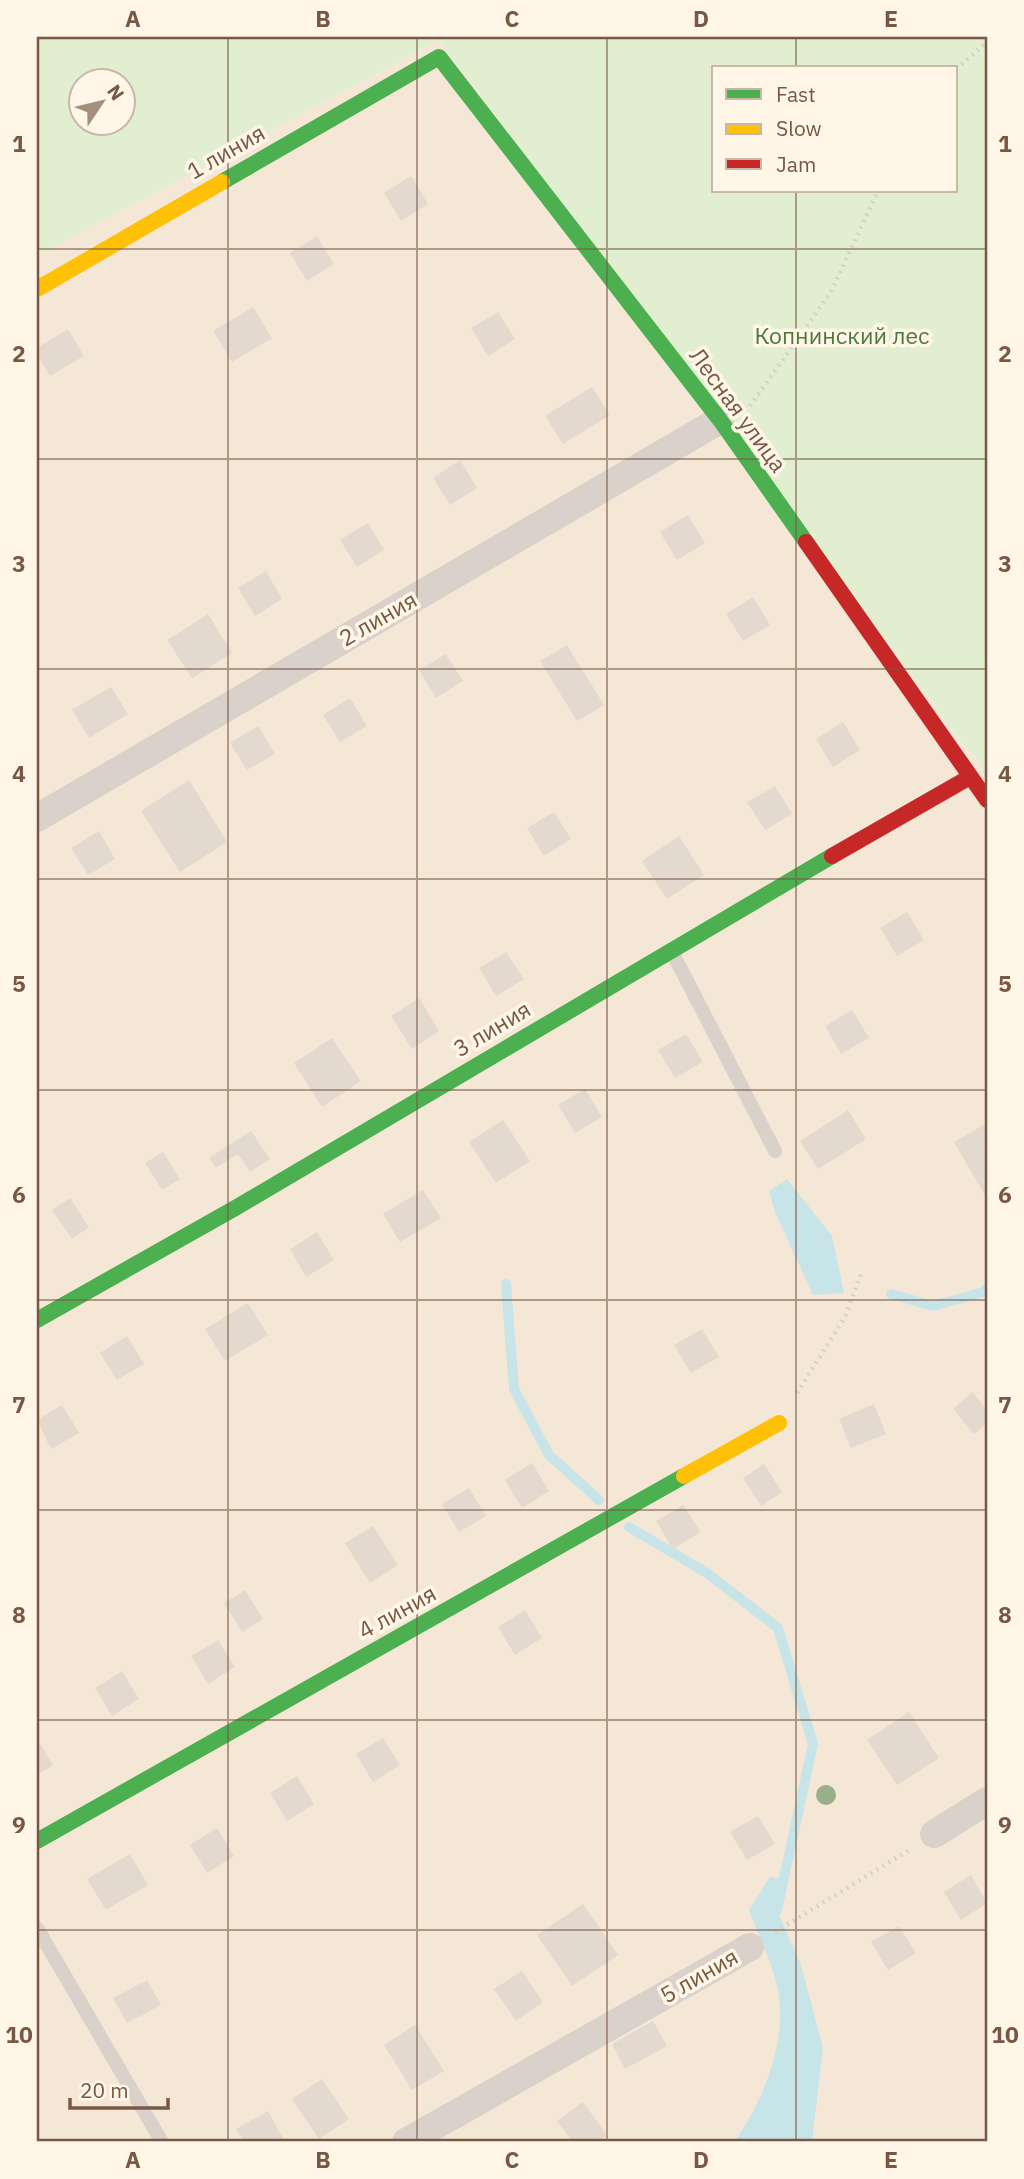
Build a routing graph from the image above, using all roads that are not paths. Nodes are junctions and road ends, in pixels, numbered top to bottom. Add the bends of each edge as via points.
1 (439, 57) joint
2 (37, 289) edge
3 (720, 421) junction
4 (970, 777) junction
5 (987, 800) edge
6 (37, 818) edge
7 (670, 949) junction
8 (775, 1151) dead end
9 (37, 1320) edge
10 (779, 1423) road end
11 (987, 1801) edge
12 (934, 1834) road end
13 (37, 1841) edge
14 (37, 1928) edge
15 (750, 1947) road end
16 (162, 2142) edge
17 (406, 2142) edge

1 - 2 street, 1 линия
1 - 3 street, Лесная улица
3 - 4 street, Лесная улица
3 - 6 street, 2 линия
4 - 5 street, Лесная улица
4 - 7 street, 3 линия
7 - 8 lane
7 - 9 street, 3 линия via 237,1207
10 - 13 street, 4 линия
11 - 12 street
14 - 16 lane
15 - 17 street, 5 линия

